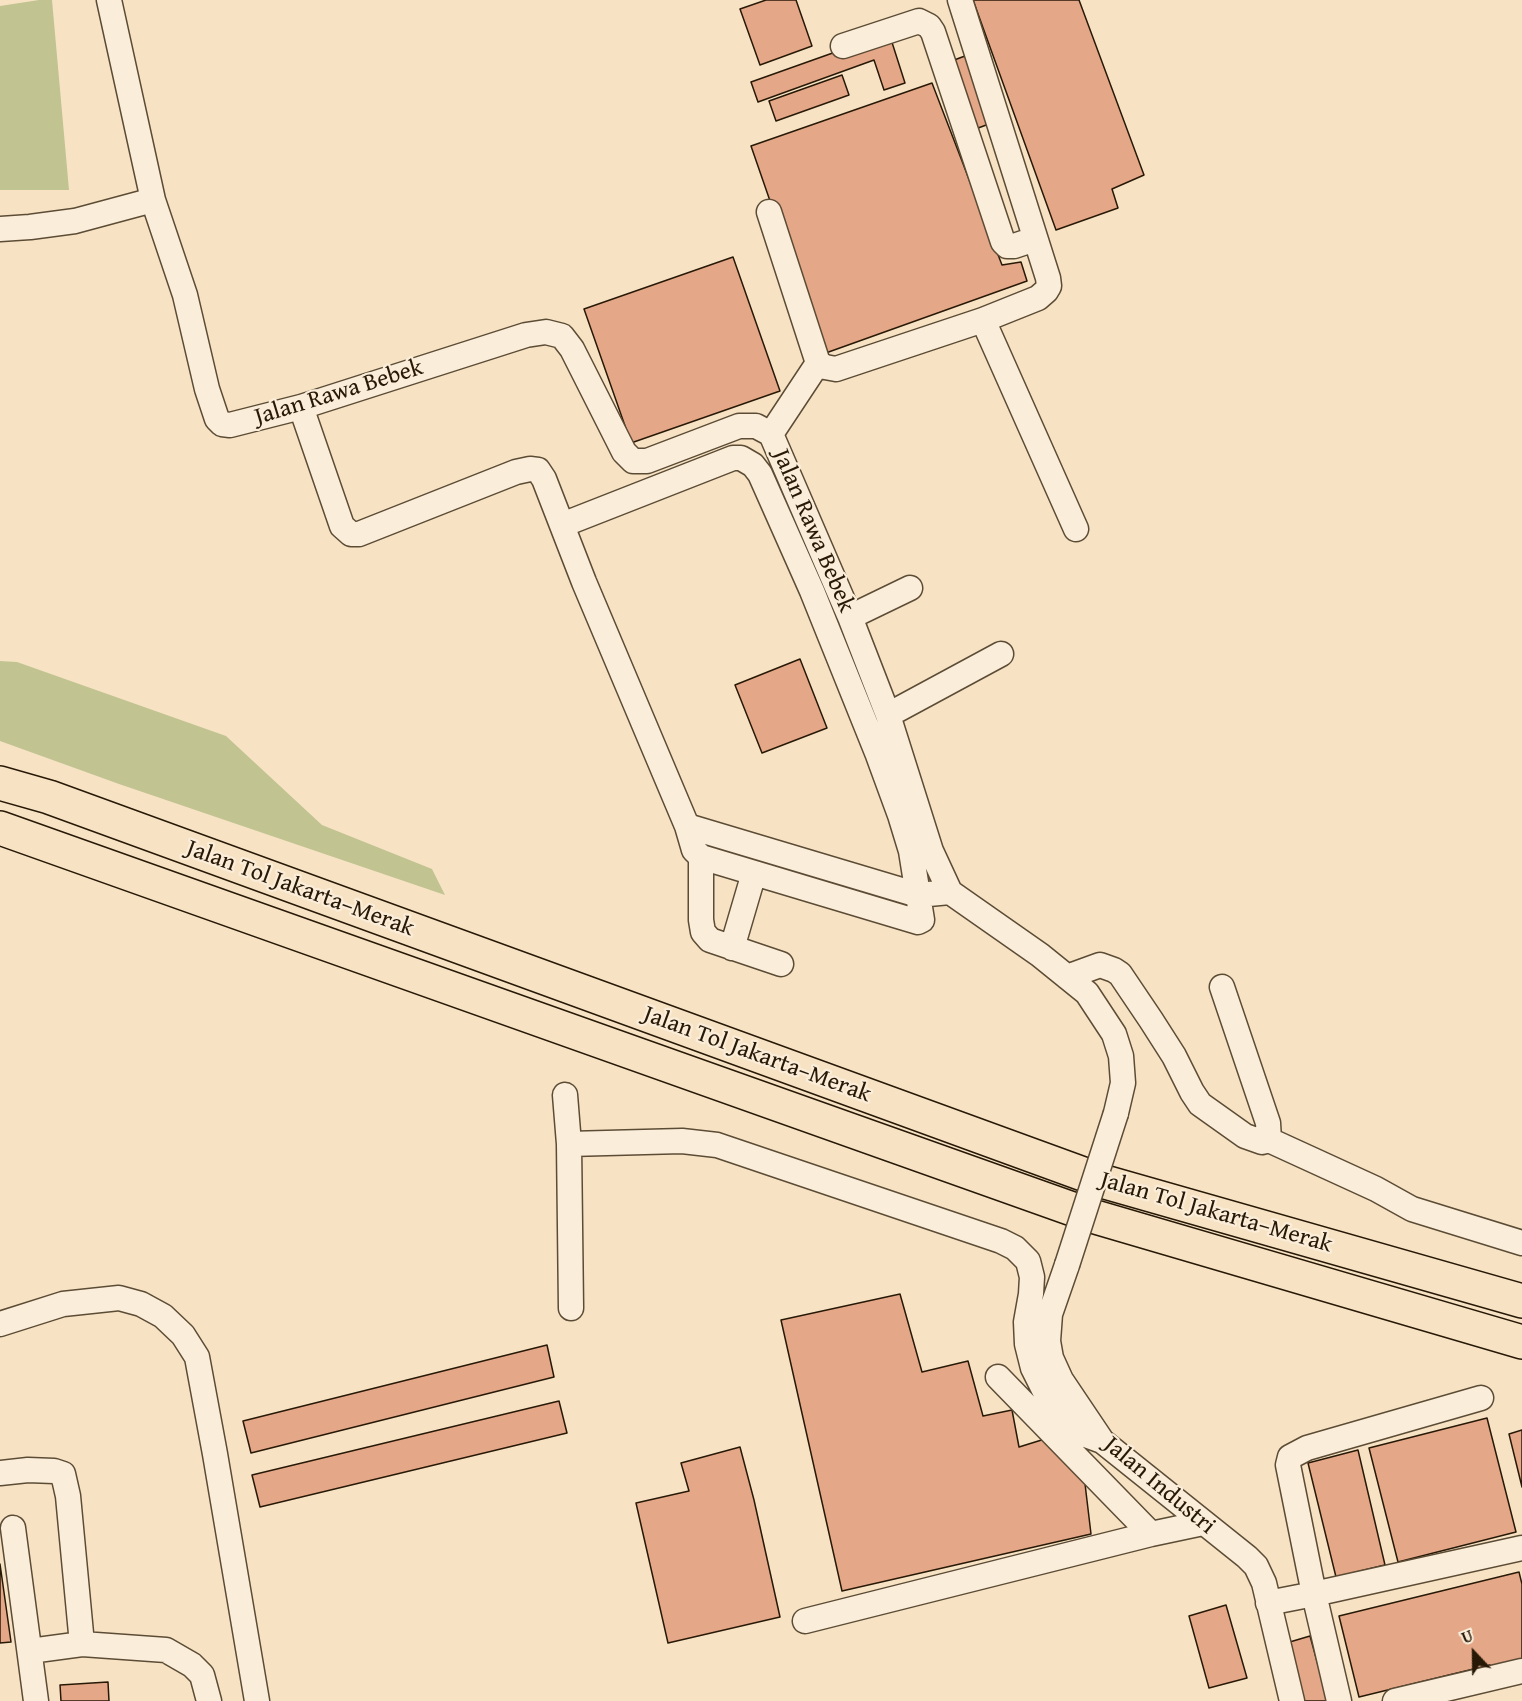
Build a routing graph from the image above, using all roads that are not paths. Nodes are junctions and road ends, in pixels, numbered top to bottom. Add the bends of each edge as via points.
1 (109, 0) edge
2 (960, 0) edge
3 (843, 46) dead end
4 (153, 200) junction
5 (769, 212) dead end
6 (0, 229) edge
7 (1035, 239) junction
8 (983, 320) junction
9 (818, 363) junction
10 (301, 407) junction
11 (771, 434) junction
12 (562, 525) junction
13 (1076, 529) dead end
14 (910, 588) dead end
15 (850, 617) junction
16 (1001, 654) dead end
17 (888, 715) junction
18 (0, 783) edge
19 (687, 826) junction
20 (0, 828) edge
21 (701, 857) junction
22 (754, 873) junction
23 (950, 892) junction
24 (918, 895) junction
25 (732, 948) junction
26 (781, 964) dead end
27 (1067, 977) junction
28 (1222, 987) dead end
29 (566, 1095) dead end
30 (1269, 1140) junction
31 (568, 1144) junction
32 (1522, 1243) edge
33 (1522, 1300) edge
34 (571, 1308) dead end
35 (0, 1324) edge
36 (1522, 1342) edge
37 (998, 1377) dead end
38 (1481, 1398) dead end
39 (1102, 1441) junction
40 (0, 1473) edge
41 (1203, 1523) junction
42 (13, 1528) dead end
43 (1151, 1534) junction
44 (1522, 1548) edge
45 (1314, 1594) junction
46 (1268, 1603) junction
47 (805, 1621) dead end
48 (82, 1644) junction
49 (30, 1651) junction
50 (1522, 1671) edge
51 (36, 1701) edge
52 (209, 1701) edge
53 (256, 1701) edge
54 (1292, 1701) edge
55 (1339, 1701) edge
56 (1395, 1701) edge

1 - 4 street, Jalan Rawa Bebek
2 - 7 street
3 - 7 street via 919,21 929,27 1003,242 1014,246
4 - 6 street via 75,221
4 - 10 street, Jalan Rawa Bebek via 185,296 218,419 230,425
5 - 9 street
7 - 8 street via 1048,278 1046,291 1038,298
8 - 9 street via 836,369
8 - 13 street
9 - 11 street
10 - 11 street, Jalan Rawa Bebek via 546,332 562,336 572,349 624,452 633,461 647,461 739,426 756,426
10 - 12 street via 342,526 351,534 534,468 544,478
11 - 15 street, Jalan Rawa Bebek
12 - 19 street
12 - 24 street via 733,458 753,465 812,591 878,755 900,815
14 - 15 street
15 - 17 street, Jalan Rawa Bebek
16 - 17 street
17 - 23 street, Jalan Rawa Bebek via 931,851
18 - 33 highway, Jalan Tol Jakarta–Merak via 49,797 1105,1182
19 - 21 street via 694,850
19 - 24 street
20 - 36 highway, Jalan Tol Jakarta–Merak via 1092,1216
21 - 22 street
21 - 25 street via 703,932 710,940
22 - 24 street via 918,922 922,920
22 - 25 street
23 - 24 street
23 - 27 street
25 - 26 street
27 - 30 street via 1100,965 1114,969 1152,1020 1200,1104 1245,1136 1262,1142
27 - 39 street, Jalan Industri, bridge via 1087,993 1114,1034 1121,1056 1123,1083 1116,1113 1050,1314 1048,1341 1061,1380
28 - 30 street via 1268,1123
29 - 31 street
30 - 32 street via 1412,1209
31 - 34 street
31 - 39 street via 682,1141 717,1145 1015,1248 1028,1261 1032,1277 1026,1322 1033,1368 1062,1414 1083,1434
35 - 53 street via 63,1304 119,1298 163,1316 183,1335 197,1357
37 - 43 street
38 - 45 street via 1307,1448 1290,1457 1288,1465
39 - 41 street, Jalan Industri
40 - 48 street via 28,1470 63,1474
41 - 43 street
41 - 46 street, Jalan Industri via 1256,1566
42 - 49 street
43 - 47 street
44 - 45 street
45 - 46 street
45 - 55 street
46 - 54 street, Jalan Industri
48 - 49 street
48 - 52 street via 166,1650 202,1675
49 - 51 street
50 - 56 street

